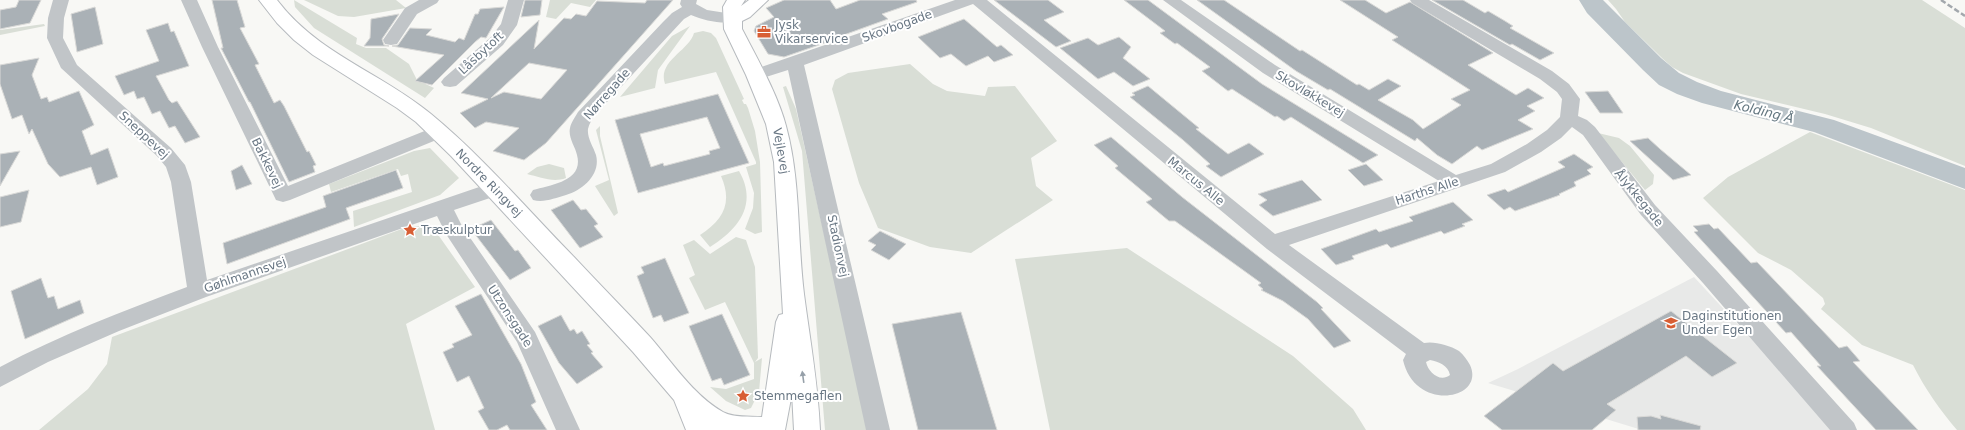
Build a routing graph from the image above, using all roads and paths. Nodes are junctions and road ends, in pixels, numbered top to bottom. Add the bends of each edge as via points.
1 (61, 0) edge
2 (189, 0) edge
3 (268, 0) edge
4 (431, 0) edge
5 (516, 0) edge
6 (736, 0) edge
7 (759, 0) edge
8 (970, 0) edge
9 (977, 0) edge
10 (1170, 0) edge
11 (1418, 0) edge
12 (689, 4) edge
13 (733, 18) junction
14 (391, 40) dead end
15 (795, 62) junction
16 (756, 75) junction
17 (450, 82) dead end
18 (1569, 119) junction
19 (439, 132) junction
20 (1452, 182) junction
21 (495, 188) junction
22 (540, 195) dead end
23 (442, 207) junction
24 (1274, 244) junction
25 (198, 291) junction
26 (792, 293) junction
27 (1420, 354) dead end
28 (0, 378) edge
29 (685, 395) junction
30 (773, 429) edge
31 (568, 430) edge
32 (701, 430) edge
33 (807, 430) edge
34 (878, 430) edge
35 (1845, 430) edge

1 - 25 street, Sneppevej via 56,18 55,38 70,68 164,152 175,165 181,182
2 - 19 street, Bakkevej via 283,195
3 - 19 main road, Nordre Ringvej via 289,28 311,46 413,109
4 - 14 street via 411,11
5 - 17 street, Låsbytoft via 509,25 497,41
6 - 13 main road via 732,7
7 - 13 main road via 744,13
8 - 15 street, Skovbogade
9 - 24 street, Marcus Alle
10 - 20 street, Skovløkkevej via 1269,69
11 - 18 street via 1546,74 1563,88 1571,99
12 - 13 street via 696,12
12 - 22 street, Nørregade via 587,112 579,127 579,136 587,156 587,167 580,180 564,189
13 - 16 main road, Vejlevej via 733,29
15 - 16 street, Skovbogade
15 - 34 street, Stadionvej
16 - 26 main road, Vejlevej via 776,124 784,162
18 - 20 street, Harths Alle via 1534,148 1498,168
18 - 35 street, Ålykkegade via 1589,131 1648,210
19 - 21 main road, Nordre Ringvej
20 - 24 street, Harths Alle
21 - 23 street, Gøhlmannsvej
21 - 29 main road, Nordre Ringvej via 633,335
23 - 25 street, Gøhlmannsvej
23 - 31 street, Utzonsgade via 453,229 527,338
24 - 27 street, Marcus Alle
25 - 28 street, Gøhlmannsvej via 70,342
26 - 30 main road, Vejlevej
33 -> 26 main road, Vejlevej via 806,401
29 - 30 main road, Nordre Ringvej via 713,419 738,427
29 - 32 main road, Nordre Ringvej

